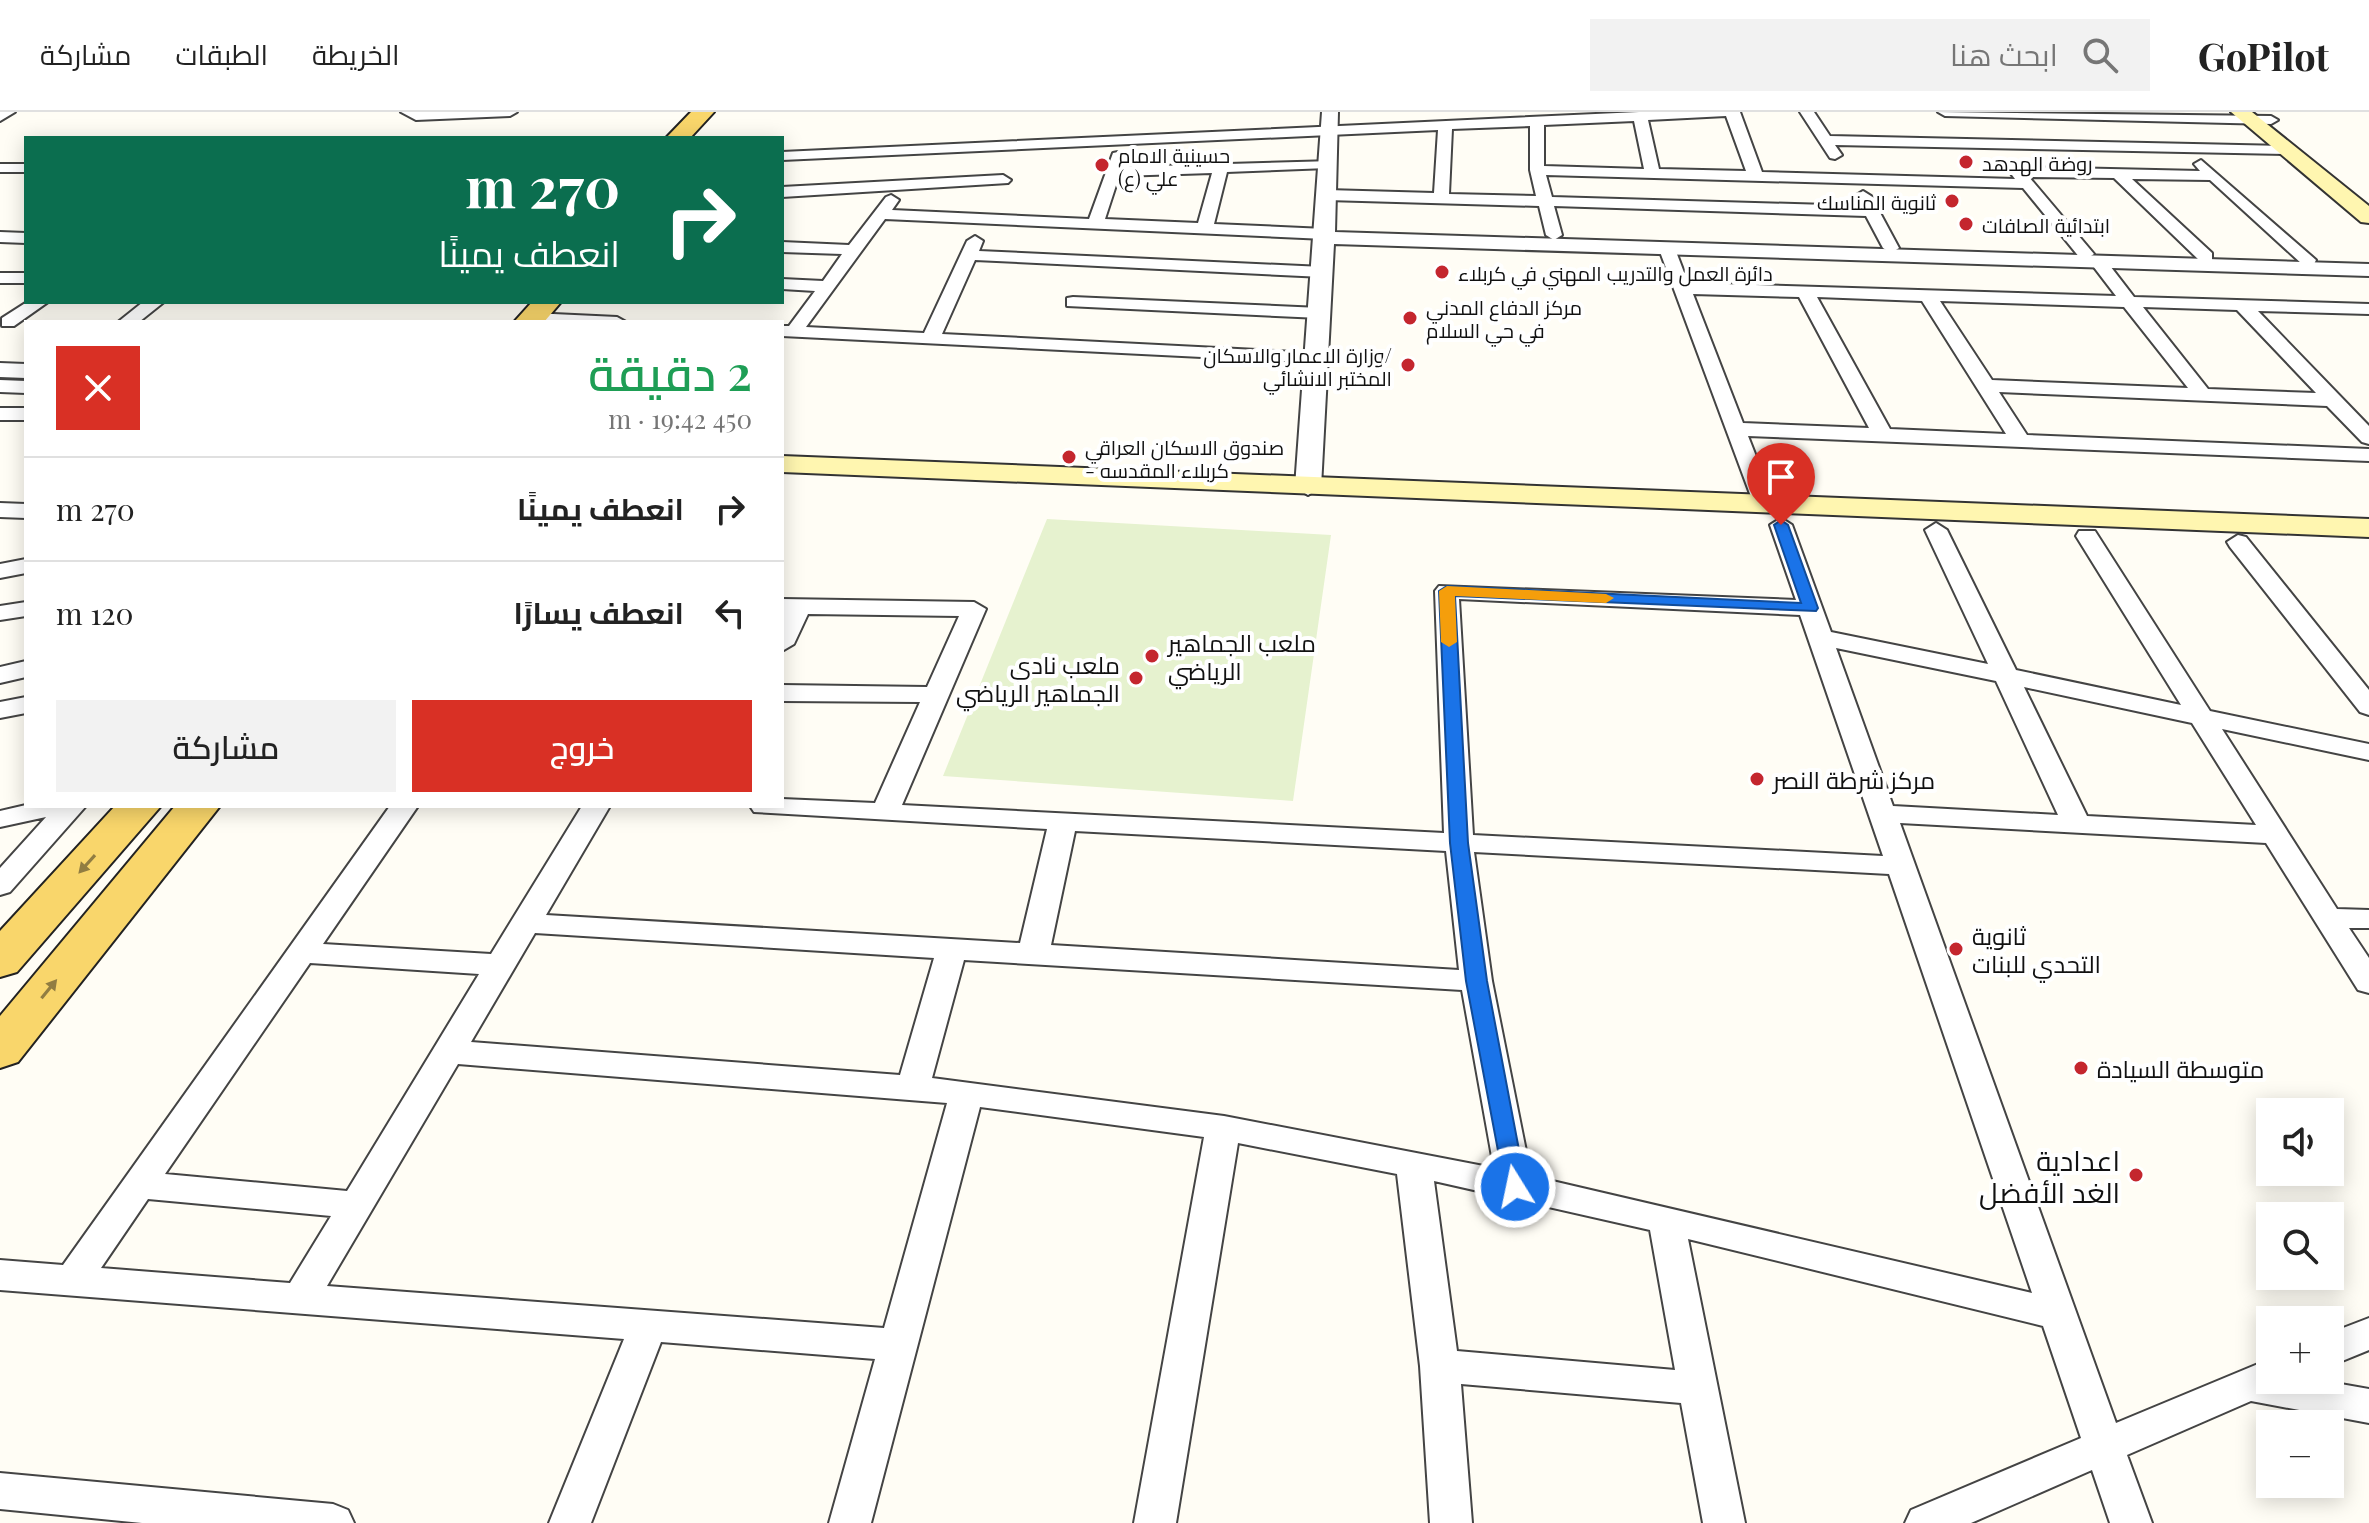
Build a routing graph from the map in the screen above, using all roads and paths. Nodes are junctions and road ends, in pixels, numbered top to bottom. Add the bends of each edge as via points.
1 (8, 112) edge
2 (408, 112) edge
3 (507, 112) edge
4 (1623, 112) edge
5 (1732, 112) edge
6 (1807, 112) edge
7 (1945, 112) edge
8 (713, 116) edge
9 (1640, 116) junction
10 (2255, 116) edge
11 (0, 117) edge
12 (1537, 121) junction
13 (1329, 123) edge
14 (1445, 126) junction
15 (680, 136) edge
16 (706, 136) edge
17 (1826, 140) junction
18 (1125, 141) junction
19 (1992, 144) junction
20 (1018, 146) junction
21 (2182, 148) junction
22 (2285, 150) junction
23 (787, 156) edge
24 (1328, 164) junction
25 (0, 168) edge
26 (24, 168) edge
27 (1221, 168) junction
28 (1537, 170) junction
29 (1111, 172) junction
30 (1653, 174) junction
31 (2118, 174) junction
32 (2214, 176) junction
33 (1756, 177) junction
34 (2022, 178) junction
35 (1851, 179) junction
36 (901, 186) junction
37 (784, 192) edge
38 (1327, 195) junction
39 (2369, 198) edge
40 (994, 199) junction
41 (1441, 199) junction
42 (1544, 201) junction
43 (1662, 203) junction
44 (1872, 211) junction
45 (880, 214) junction
46 (2369, 217) edge
47 (1095, 224) junction
48 (1205, 229) junction
49 (1325, 234) junction
50 (1554, 235) dead end
51 (0, 237) edge
52 (24, 238) edge
53 (1669, 245) junction
54 (784, 247) edge
55 (1891, 248) junction
56 (1798, 249) junction
57 (854, 250) junction
58 (968, 255) junction
59 (2206, 257) junction
60 (2092, 258) junction
61 (2308, 260) junction
62 (2369, 262) edge
63 (2369, 270) edge
64 (1323, 272) junction
65 (0, 278) edge
66 (24, 278) edge
67 (784, 284) edge
68 (827, 286) junction
69 (1682, 288) junction
70 (1805, 292) junction
71 (1927, 295) junction
72 (2130, 301) junction
73 (1073, 303) junction
74 (36, 304) edge
75 (152, 304) edge
76 (2242, 305) junction
77 (524, 311) edge
78 (2365, 312) edge
79 (1320, 313) junction
80 (130, 320) edge
81 (600, 320) edge
82 (11, 322) edge
83 (788, 331) edge
84 (931, 338) junction
85 (1316, 359) junction
86 (0, 370) edge
87 (24, 371) edge
88 (0, 386) edge
89 (1986, 386) junction
90 (24, 387) edge
91 (2203, 395) junction
92 (2333, 400) junction
93 (1735, 429) junction
94 (1883, 435) junction
95 (2369, 438) edge
96 (2021, 441) junction
97 (2369, 455) edge
98 (784, 464) edge
99 (784, 485) edge
100 (1308, 487) junction
101 (1444, 502) junction
102 (1772, 515) junction
103 (1936, 530) junction
104 (2087, 536) junction
105 (2306, 536) junction
106 (2367, 537) edge
107 (2238, 542) junction
108 (24, 566) edge
109 (0, 571) edge
110 (791, 606) edge
111 (24, 609) edge
112 (0, 613) edge
113 (1816, 622) junction
114 (784, 636) edge
115 (24, 669) edge
116 (0, 675) edge
117 (2005, 676) junction
118 (784, 693) edge
119 (936, 695) junction
120 (24, 705) edge
121 (2369, 707) edge
122 (0, 710) edge
123 (2201, 717) junction
124 (2369, 752) edge
125 (784, 807) edge
126 (52, 808) edge
127 (70, 808) edge
128 (137, 808) edge
129 (196, 808) edge
130 (403, 808) edge
131 (595, 808) edge
132 (885, 812) junction
133 (1884, 814) junction
134 (0, 819) edge
135 (1063, 822) junction
136 (2077, 825) junction
137 (2275, 835) junction
138 (1459, 843) junction
139 (1902, 866) junction
140 (0, 886) edge
141 (2328, 918) junction
142 (2369, 919) edge
143 (526, 923) junction
144 (952, 947) junction
145 (1034, 951) junction
146 (302, 953) junction
147 (0, 961) edge
148 (501, 965) junction
149 (1476, 981) junction
150 (2369, 983) edge
151 (0, 1050) edge
152 (448, 1052) junction
153 (913, 1088) junction
154 (967, 1092) junction
155 (1223, 1128) junction
156 (1414, 1167) junction
157 (139, 1185) junction
158 (1515, 1187) junction
159 (356, 1205) junction
160 (1666, 1220) junction
161 (0, 1275) edge
162 (72, 1281) junction
163 (300, 1299) junction
164 (2056, 1314) junction
165 (648, 1326) junction
166 (2369, 1333) edge
167 (2344, 1344) edge
168 (898, 1345) junction
169 (1440, 1366) junction
170 (2256, 1382) edge
171 (1700, 1388) junction
172 (2319, 1394) edge
173 (2369, 1406) edge
174 (2103, 1447) junction
175 (0, 1491) edge
176 (333, 1523) edge
177 (570, 1523) edge
178 (850, 1523) edge
179 (1155, 1523) edge
180 (1451, 1523) edge
181 (1724, 1523) edge
182 (1926, 1523) edge
183 (2131, 1523) edge

1 - 11 street
2 - 3 street
4 - 13 street
5 - 9 street
5 - 33 street
6 - 17 street
7 - 10 street
8 - 15 main road
8 - 16 main road
9 - 12 street
9 - 30 street
10 - 22 main road
10 - 39 main road
12 - 14 street
12 - 28 street
13 - 14 street
13 - 18 street
13 - 24 street
14 - 41 street
17 - 19 street
17 - 35 street
18 - 20 street
18 - 29 street
19 - 21 street
19 - 34 street
20 - 23 street
20 - 40 street
21 - 22 street
21 - 32 street
22 - 46 main road
24 - 27 street
24 - 38 street
25 - 26 street
27 - 29 street
27 - 48 street
28 - 30 street
28 - 42 street
29 - 47 street
30 - 33 street
31 - 32 street
31 - 34 street
31 - 59 street
32 - 61 street
33 - 35 street
34 - 35 street
34 - 60 street
35 - 44 street
36 - 37 street
36 - 40 street
36 - 45 street
38 - 41 street
38 - 49 street
40 - 45 street
40 - 47 street
40 - 58 street
41 - 42 street
42 - 43 street
42 - 50 street
43 - 44 street
43 - 53 street
44 - 55 street
45 - 57 street
47 - 48 street
48 - 49 street
49 - 53 street
49 - 64 street
51 - 52 street
53 - 56 street
53 - 69 street
54 - 57 street
55 - 56 street
55 - 60 street
56 - 60 street
57 - 68 street
58 - 73 street
58 - 84 street
59 - 60 street
59 - 61 street
60 - 63 street
60 - 72 street
61 - 62 street
64 - 73 street
64 - 79 street
65 - 66 street
67 - 68 street
68 - 83 street
69 - 70 street
69 - 93 street
70 - 71 street
70 - 94 street
71 - 72 street
71 - 89 street
72 - 76 street
72 - 91 street
73 - 79 street
73 - 84 street
73 - 85 street
74 - 82 street
75 - 80 street
76 - 78 street
76 - 92 street
77 - 81 street
79 - 85 street
83 - 84 street
85 - 100 street
86 - 87 street
88 - 90 street
89 - 91 street
89 - 96 street
91 - 92 street
92 - 95 street
93 - 94 street
93 - 102 street
94 - 96 street
96 - 97 street
98 - 100 main road
99 - 101 main road
100 - 101 main road
101 - 102 main road
102 - 103 main road
102 - 105 main road
102 - 113 street
103 - 104 main road
103 - 117 street
104 - 107 main road
104 - 123 street
105 - 106 main road
105 - 107 main road
107 - 121 street
108 - 109 street
110 - 114 street
110 - 119 street via 974,609
111 - 112 street
113 - 117 street
113 - 133 street
113 - 138 street via 1447,591
115 - 116 street
117 - 123 street
117 - 136 street
118 - 119 street
119 - 132 street
120 - 122 street
123 - 124 street
123 - 137 street
125 - 132 street
126 - 134 street
127 - 140 street
128 -> 147 main road
151 -> 129 main road
130 - 146 street
131 - 143 street
132 - 135 street
133 - 136 street
133 - 139 street
135 - 138 street
135 - 145 street
136 - 137 street
137 - 141 street
138 - 139 street
138 - 149 street
139 - 164 street
141 - 142 street
141 - 150 street
143 - 144 street
143 - 148 street
144 - 145 street
144 - 153 street
145 - 149 street
146 - 148 street
146 - 157 street
148 - 152 street
149 - 158 street
152 - 153 street
152 - 159 street
153 - 154 street
154 - 155 street
154 - 168 street
155 - 156 street
155 - 179 street
156 - 158 street
156 - 169 street
157 - 159 street
157 - 162 street
158 - 160 street
159 - 163 street
160 - 164 street
160 - 171 street
161 - 162 street
162 - 163 street
163 - 165 street
164 - 174 street
165 - 168 street
165 - 177 street
166 - 167 street
168 - 178 street
169 - 171 street
169 - 180 street
170 - 174 street
171 - 181 street
172 - 173 street
174 - 182 street
174 - 183 street
175 - 176 street

